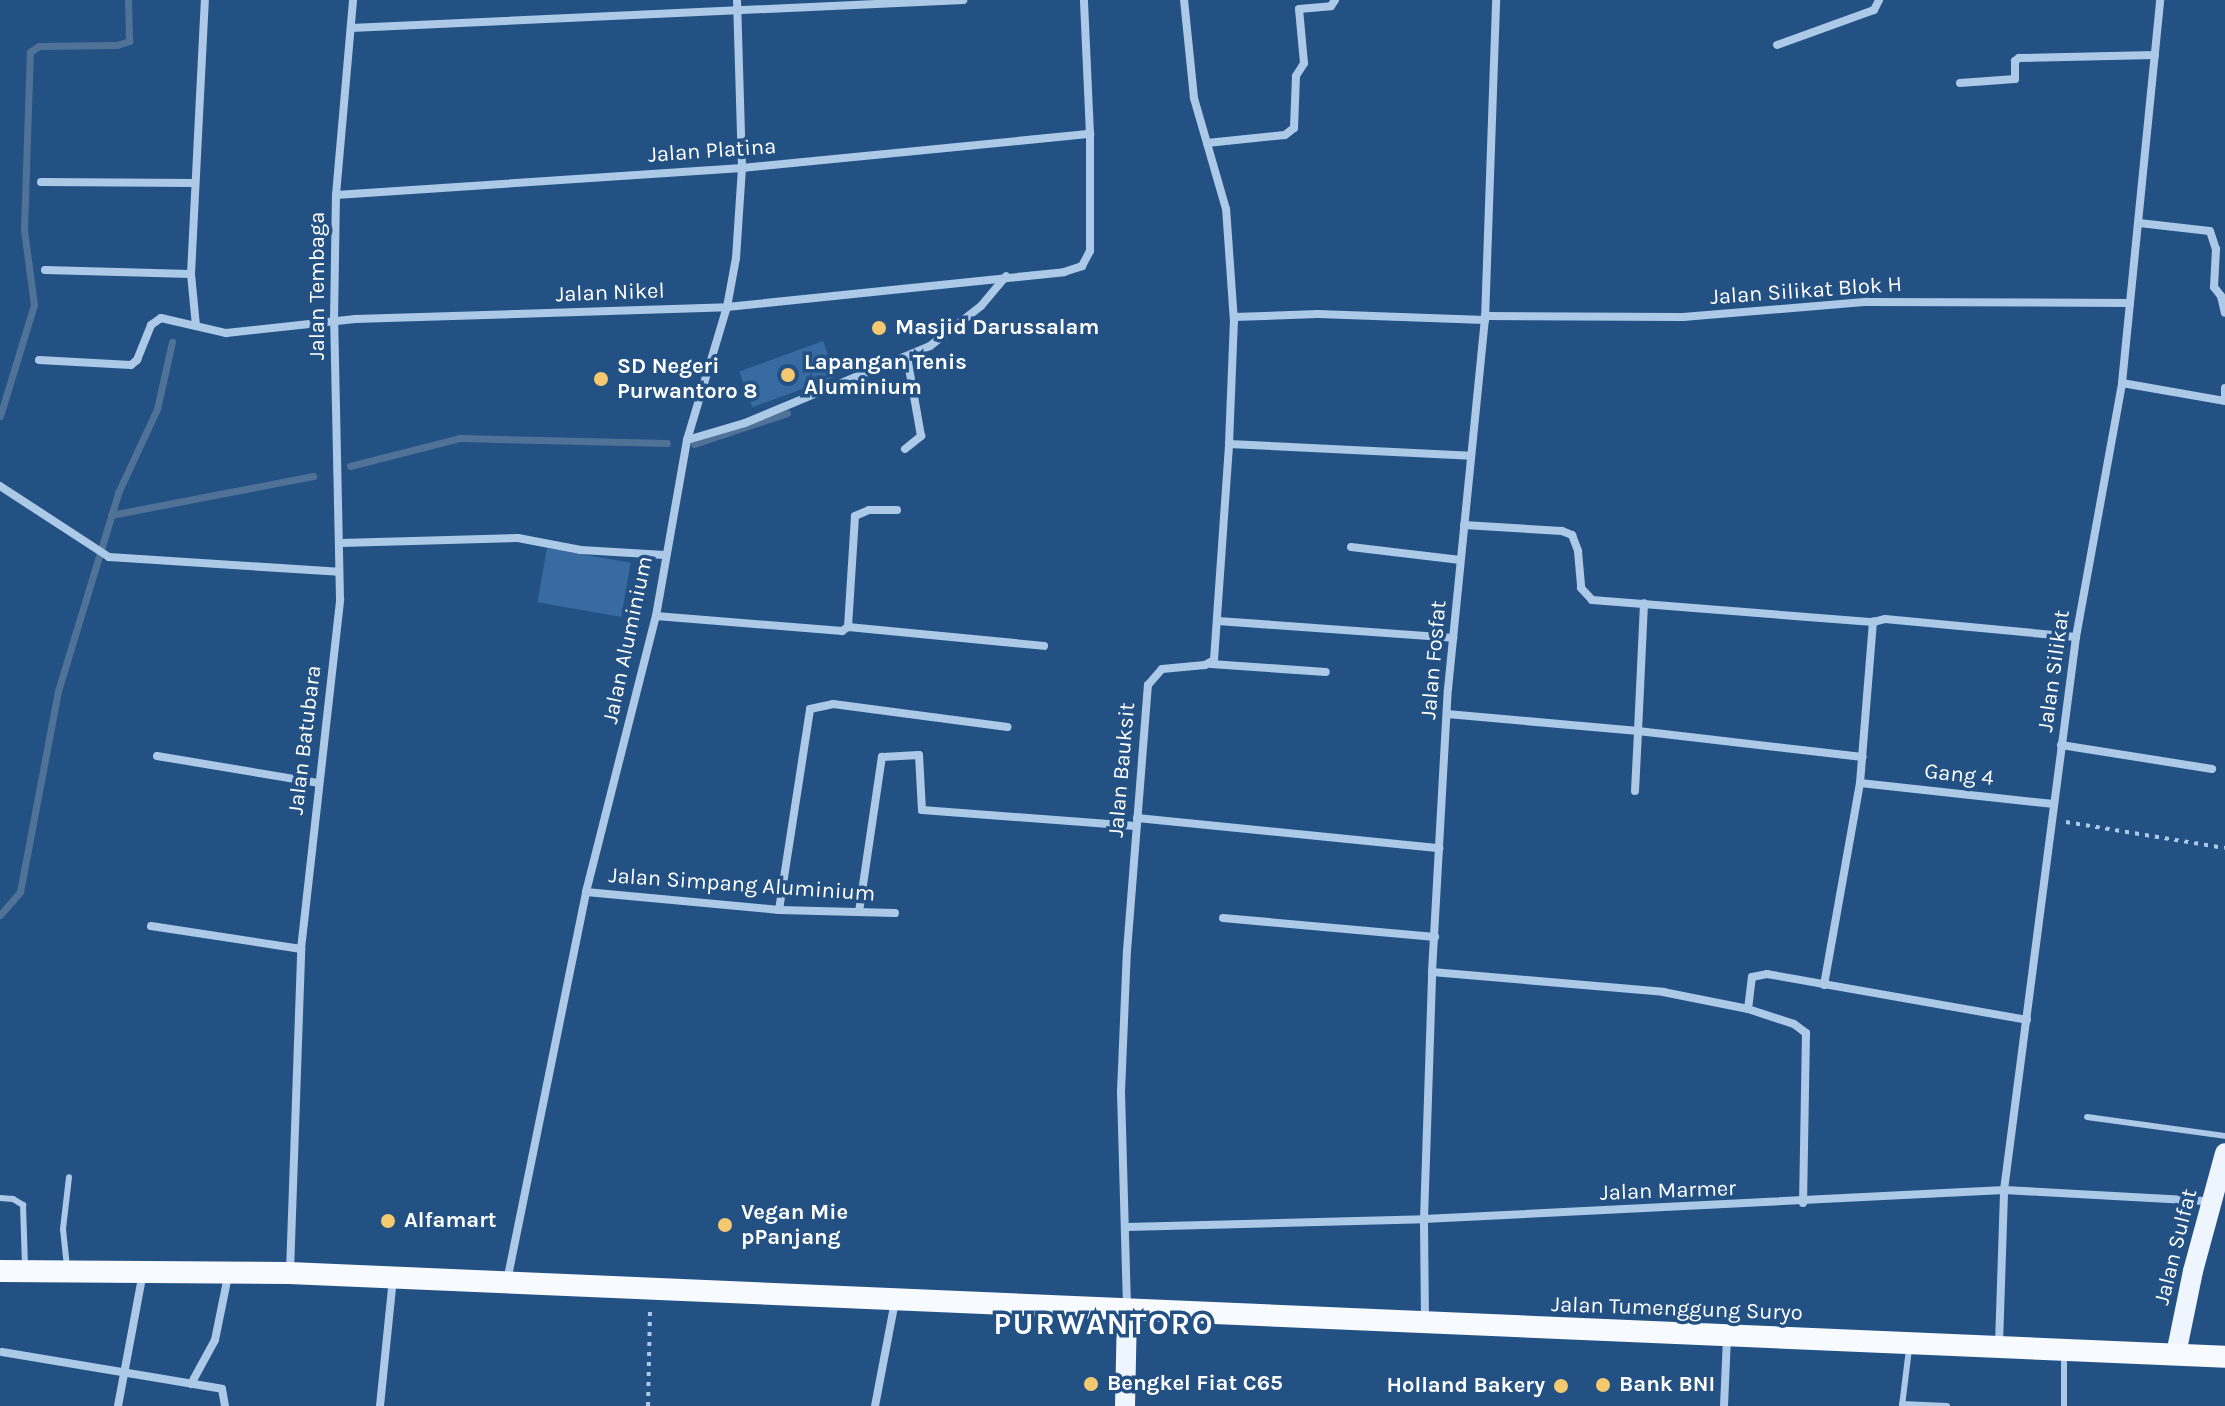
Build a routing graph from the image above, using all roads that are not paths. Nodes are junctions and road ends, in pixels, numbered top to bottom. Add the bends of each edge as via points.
1 (205, 0) edge
2 (353, 0) edge
3 (737, 0) edge
4 (963, 0) edge
5 (1084, 0) edge
6 (1184, 0) edge
7 (1335, 0) edge
8 (1496, 0) edge
9 (1879, 0) edge
10 (2160, 0) edge
11 (737, 11) junction
12 (351, 28) junction
13 (1777, 45) dead end
14 (2155, 55) junction
15 (1960, 83) dead end
16 (1090, 134) junction
17 (1207, 143) junction
18 (742, 168) junction
19 (41, 182) dead end
20 (194, 183) junction
21 (336, 195) junction
22 (2139, 223) junction
23 (45, 270) dead end
24 (191, 274) junction
25 (1006, 276) junction
26 (2130, 303) junction
27 (727, 307) junction
28 (2225, 313) edge
29 (1234, 317) junction
30 (1485, 318) junction
31 (334, 321) junction
32 (196, 326) junction
33 (907, 357) junction
34 (39, 360) dead end
35 (2122, 383) junction
36 (2225, 388) edge
37 (2225, 401) edge
38 (687, 440) junction
39 (1229, 444) junction
40 (905, 449) dead end
41 (1471, 456) junction
42 (0, 486) edge
43 (897, 510) dead end
44 (1464, 525) junction
45 (341, 543) junction
46 (1351, 547) dead end
47 (665, 555) junction
48 (1460, 560) junction
49 (339, 572) junction
50 (1644, 603) junction
51 (656, 616) junction
52 (1218, 621) junction
53 (1873, 622) junction
54 (848, 627) junction
55 (2076, 637) junction
56 (1453, 638) junction
57 (1044, 646) dead end
58 (1211, 664) junction
59 (1326, 672) dead end
60 (1447, 714) junction
61 (1007, 727) dead end
62 (1638, 731) junction
63 (2061, 745) junction
64 (157, 756) dead end
65 (1862, 757) junction
66 (2212, 769) dead end
67 (318, 783) junction
68 (1860, 783) junction
69 (1635, 791) dead end
70 (2054, 804) junction
71 (1136, 822) junction
72 (1440, 848) junction
73 (586, 892) junction
74 (779, 910) junction
75 (859, 912) junction
76 (895, 913) dead end
77 (1223, 918) dead end
78 (151, 926) dead end
79 (1435, 937) junction
80 (301, 949) junction
81 (1432, 972) junction
82 (1824, 985) junction
83 (1748, 1009) junction
84 (2027, 1020) junction
85 (2087, 1117) dead end
86 (2225, 1136) edge
87 (2225, 1153) edge
88 (69, 1177) dead end
89 (2004, 1190) junction
90 (0, 1198) edge
91 (2210, 1201) junction
92 (1803, 1203) junction
93 (1424, 1219) junction
94 (1127, 1227) junction
95 (26, 1269) junction
96 (67, 1270) junction
97 (0, 1271) edge
98 (143, 1272) junction
99 (229, 1273) junction
100 (289, 1273) junction
101 (394, 1279) junction
102 (506, 1283) junction
103 (895, 1301) junction
104 (1127, 1312) junction
105 (1426, 1324) junction
106 (1727, 1336) junction
107 (1909, 1345) junction
108 (1999, 1349) junction
109 (2, 1352) dead end
110 (2064, 1352) junction
111 (2176, 1354) junction
112 (2225, 1357) edge
113 (125, 1371) junction
114 (191, 1384) junction
115 (1902, 1405) edge
116 (118, 1406) edge
117 (225, 1406) edge
118 (380, 1406) edge
119 (875, 1406) edge
120 (1125, 1406) edge
121 (1724, 1406) edge
122 (1947, 1406) edge
123 (2064, 1406) edge

1 - 20 street
2 - 12 street, Jalan Tembaga
3 - 11 street, Jalan Aluminium
4 - 11 street
5 - 16 street, Jalan Nikel
6 - 17 street via 1194,98
7 - 17 street via 1331,6 1299,9 1304,63 1296,76 1294,128 1285,135
8 - 30 street, Jalan Fosfat
9 - 13 street via 1874,10
10 - 14 street, Jalan Silikat
11 - 12 street
11 - 18 street, Jalan Aluminium
12 - 21 street, Jalan Tembaga
14 - 15 street via 2019,58 2015,79
14 - 22 street, Jalan Silikat
16 - 18 street, Jalan Platina
16 - 25 street, Jalan Nikel via 1090,251 1082,266
17 - 29 street via 1226,209
18 - 21 street, Jalan Platina
18 - 27 street, Jalan Aluminium
19 - 20 street
20 - 24 street
21 - 31 street, Jalan Tembaga
22 - 26 street, Jalan Silikat
22 - 28 street via 2210,231 2216,249 2214,287
23 - 24 street
24 - 32 street
25 - 27 street, Jalan Nikel
25 - 33 street via 981,306
26 - 30 street, Jalan Silikat Blok H via 1867,302 1683,317
26 - 35 street, Jalan Silikat
27 - 31 street, Jalan Nikel
27 - 38 street, Jalan Aluminium
29 - 30 street, Jalan Silikat Blok H
29 - 39 street
30 - 41 street, Jalan Fosfat
31 - 32 street, Jalan Nikel via 226,333
31 - 45 street, Jalan Tembaga
32 - 34 street, Jalan Nikel via 155,320 131,365
33 - 38 street via 745,423
33 - 40 street via 921,436
35 - 37 street
35 - 55 street, Jalan Silikat
36 - 37 street
38 - 47 street, Jalan Aluminium
39 - 41 street
39 - 52 street
41 - 44 street, Jalan Fosfat
42 - 49 street via 109,557
43 - 54 street via 855,516
44 - 48 street, Jalan Fosfat
44 - 50 street via 1567,532 1575,540 1581,588 1588,598
45 - 47 street via 518,538 581,550
45 - 49 street, Jalan Tembaga
46 - 48 street
47 - 51 street, Jalan Aluminium
48 - 56 street, Jalan Fosfat
49 - 67 street, Jalan Batubara
50 - 53 street
50 - 62 street
51 - 54 street via 836,631
51 - 73 street, Jalan Aluminium
52 - 56 street
52 - 58 street
53 - 55 street
53 - 65 street
54 - 57 street
55 - 63 street, Jalan Silikat
56 - 60 street, Jalan Fosfat
58 - 59 street, Jalan Bauksit
58 - 71 street, Jalan Bauksit via 1162,669 1148,685
60 - 62 street
60 - 72 street, Jalan Fosfat
61 - 74 street via 833,704 810,709
62 - 65 street
62 - 69 street
63 - 66 street
63 - 70 street, Jalan Silikat
64 - 67 street
65 - 68 street
67 - 80 street, Jalan Batubara
68 - 70 street, Gang 4
68 - 82 street
70 - 84 street, Jalan Silikat
71 - 72 street
71 - 75 street via 922,810 919,755 882,757
71 - 94 street, Jalan Bauksit via 1121,1092
72 - 79 street, Jalan Fosfat
73 - 74 street, Jalan Simpang Aluminium
73 - 102 street, Jalan Aluminium
74 - 75 street, Jalan Simpang Aluminium
75 - 76 street, Jalan Simpang Aluminium
77 - 79 street
78 - 80 street
79 - 81 street, Jalan Fosfat
80 - 100 street, Jalan Batubara
81 - 83 street via 1663,992
81 - 93 street, Jalan Fosfat
82 - 83 street via 1755,975
82 - 84 street
83 - 92 street via 1806,1033
84 - 89 street, Jalan Silikat
85 - 86 lane
87 - 91 main road, Jalan Sulfat
88 - 96 lane via 63,1229
89 - 91 street, Jalan Marmer
89 - 92 street, Jalan Marmer
89 - 108 street, Jalan Silikat
90 - 95 lane via 23,1205
91 - 111 main road, Jalan Sulfat
92 - 93 street, Jalan Marmer
93 - 94 street, Jalan Marmer
93 - 105 street, Jalan Fosfat
94 - 104 street, Jalan Bauksit
95 - 96 highway, Jalan Tumenggung Suryo
95 - 97 highway, Jalan Tumenggung Suryo
96 - 98 highway, Jalan Tumenggung Suryo
98 - 99 highway, Jalan Tumenggung Suryo
98 - 113 street
99 - 100 highway, Jalan Tumenggung Suryo
99 - 114 street via 215,1340
100 - 101 highway, Jalan Tumenggung Suryo
101 - 102 highway, Jalan Tumenggung Suryo
101 - 118 street
102 - 103 highway, Jalan Tumenggung Suryo
103 - 104 highway, Jalan Tumenggung Suryo
103 - 119 street
104 - 105 highway, Jalan Tumenggung Suryo
104 - 120 main road
105 - 106 highway, Jalan Tumenggung Suryo
106 - 107 highway, Jalan Tumenggung Suryo
106 - 121 street
107 - 108 highway, Jalan Tumenggung Suryo
107 - 115 lane
108 - 110 highway, Jalan Tumenggung Suryo
109 - 113 street
110 - 111 highway, Jalan Tumenggung Suryo
110 - 123 lane
111 - 112 highway, Jalan Tumenggung Suryo
113 - 114 street
113 - 116 street
114 - 117 street via 222,1389
115 - 122 lane

